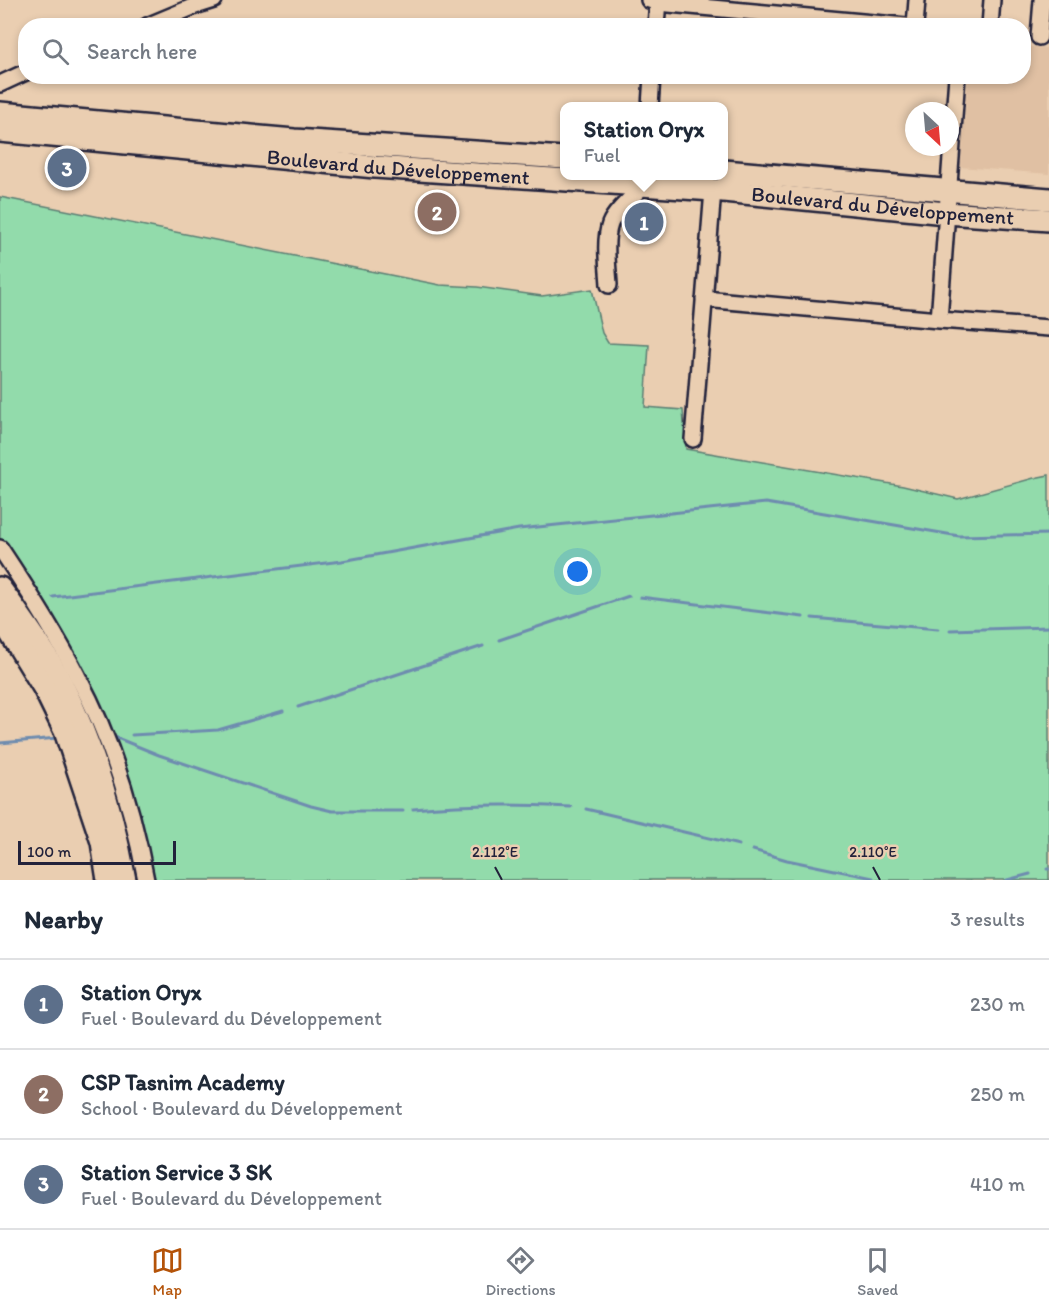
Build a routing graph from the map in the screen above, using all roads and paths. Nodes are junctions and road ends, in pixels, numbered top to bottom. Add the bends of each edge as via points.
1 (214, 0) edge
2 (917, 0) edge
3 (992, 0) edge
4 (1042, 0) edge
5 (655, 1) edge
6 (166, 18) edge
7 (656, 18) edge
8 (826, 18) edge
9 (916, 18) edge
10 (991, 18) edge
11 (1037, 37) edge
12 (18, 76) edge
13 (0, 84) edge
14 (651, 84) edge
15 (956, 84) edge
16 (650, 102) edge
17 (0, 113) edge
18 (36, 125) junction
19 (0, 131) edge
20 (95, 131) junction
21 (560, 159) edge
22 (728, 171) edge
23 (560, 176) edge
24 (644, 180) edge
25 (712, 190) junction
26 (948, 190) junction
27 (1049, 199) edge
28 (946, 213) junction
29 (1049, 220) edge
30 (609, 285) dead end
31 (704, 299) junction
32 (939, 320) junction
33 (1049, 328) edge
34 (693, 440) dead end
35 (0, 548) edge
36 (1, 590) edge
37 (8, 618) edge
38 (77, 739) junction
39 (108, 880) edge
40 (125, 880) edge
41 (146, 880) edge

1 - 6 street
2 - 9 street
3 - 10 street
4 - 11 street
5 - 7 street
5 - 8 street
12 - 13 street
14 - 16 street
15 - 26 street
17 - 18 highway, Boulevard du Développement
18 - 19 highway, Boulevard du Développement
18 - 20 highway, Boulevard du Développement
20 - 21 highway, Boulevard du Développement
20 - 23 highway, Boulevard du Développement via 375,167
22 - 26 highway, Boulevard du Développement
24 - 25 highway, Boulevard du Développement
24 - 30 street via 609,225
25 - 28 highway, Boulevard du Développement
25 - 31 street
26 - 27 highway, Boulevard du Développement
26 - 28 street
28 - 29 highway, Boulevard du Développement
28 - 32 street
31 - 32 street
31 - 34 street
32 - 33 street
35 - 41 street via 42,612 104,733 123,784
36 - 37 highway
37 - 38 highway via 62,684
38 - 39 highway
38 - 40 highway via 104,789

